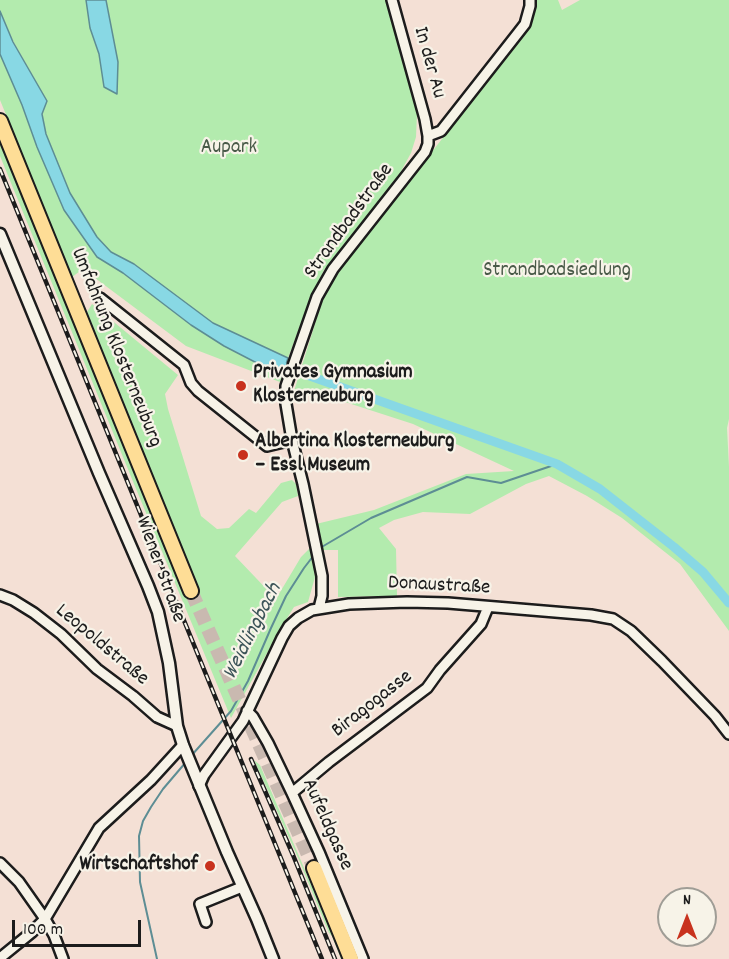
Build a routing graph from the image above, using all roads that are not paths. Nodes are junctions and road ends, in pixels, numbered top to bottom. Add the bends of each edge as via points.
1 (392, 0) edge
2 (530, 0) edge
3 (0, 121) edge
4 (428, 136) junction
5 (0, 234) edge
6 (100, 298) dead end
7 (292, 440) junction
8 (191, 591) tunnel mouth
9 (0, 595) edge
10 (319, 608) junction
11 (487, 611) junction
12 (247, 711) junction
13 (177, 726) junction
14 (729, 734) edge
15 (184, 749) junction
16 (199, 786) junction
17 (292, 794) junction
18 (0, 863) edge
19 (314, 868) tunnel mouth
20 (242, 887) junction
21 (45, 919) junction
22 (206, 922) dead end
23 (0, 958) edge
24 (63, 959) edge
25 (273, 959) edge
26 (351, 959) edge
27 (363, 959) edge

1 - 4 street, In der Au
2 - 4 street, Strandbadstraße via 525,24 441,130
3 - 8 main road, Umfahrung Klosterneuburg
4 - 7 street, Strandbadstraße via 425,152 333,269 317,297 286,386
5 - 13 street, Wiener Straße via 158,612
6 - 7 street via 184,365 198,391 267,446
7 - 10 street, Strandbadstraße via 321,568
9 - 13 street, Leopoldstraße via 34,613 157,717
10 - 11 street, Donaustraße via 407,602 466,604
10 - 12 street, Donaustraße via 289,626
11 - 14 street, Donaustraße via 529,610 606,617 618,622 678,676
11 - 17 street, Biragogasse via 481,624 427,688
12 - 16 street, Donaustraße
12 - 17 street, Aufeldgasse via 268,743
13 - 15 street, Wiener Straße
15 - 16 street, Wiener Straße
15 - 21 street via 99,828
16 - 20 street, Wiener Straße
17 - 27 street, Aufeldgasse
18 - 21 street via 20,882
19 - 26 main road
20 - 22 street via 200,904
20 - 25 street, Wiener Straße
21 - 23 street
21 - 24 street

